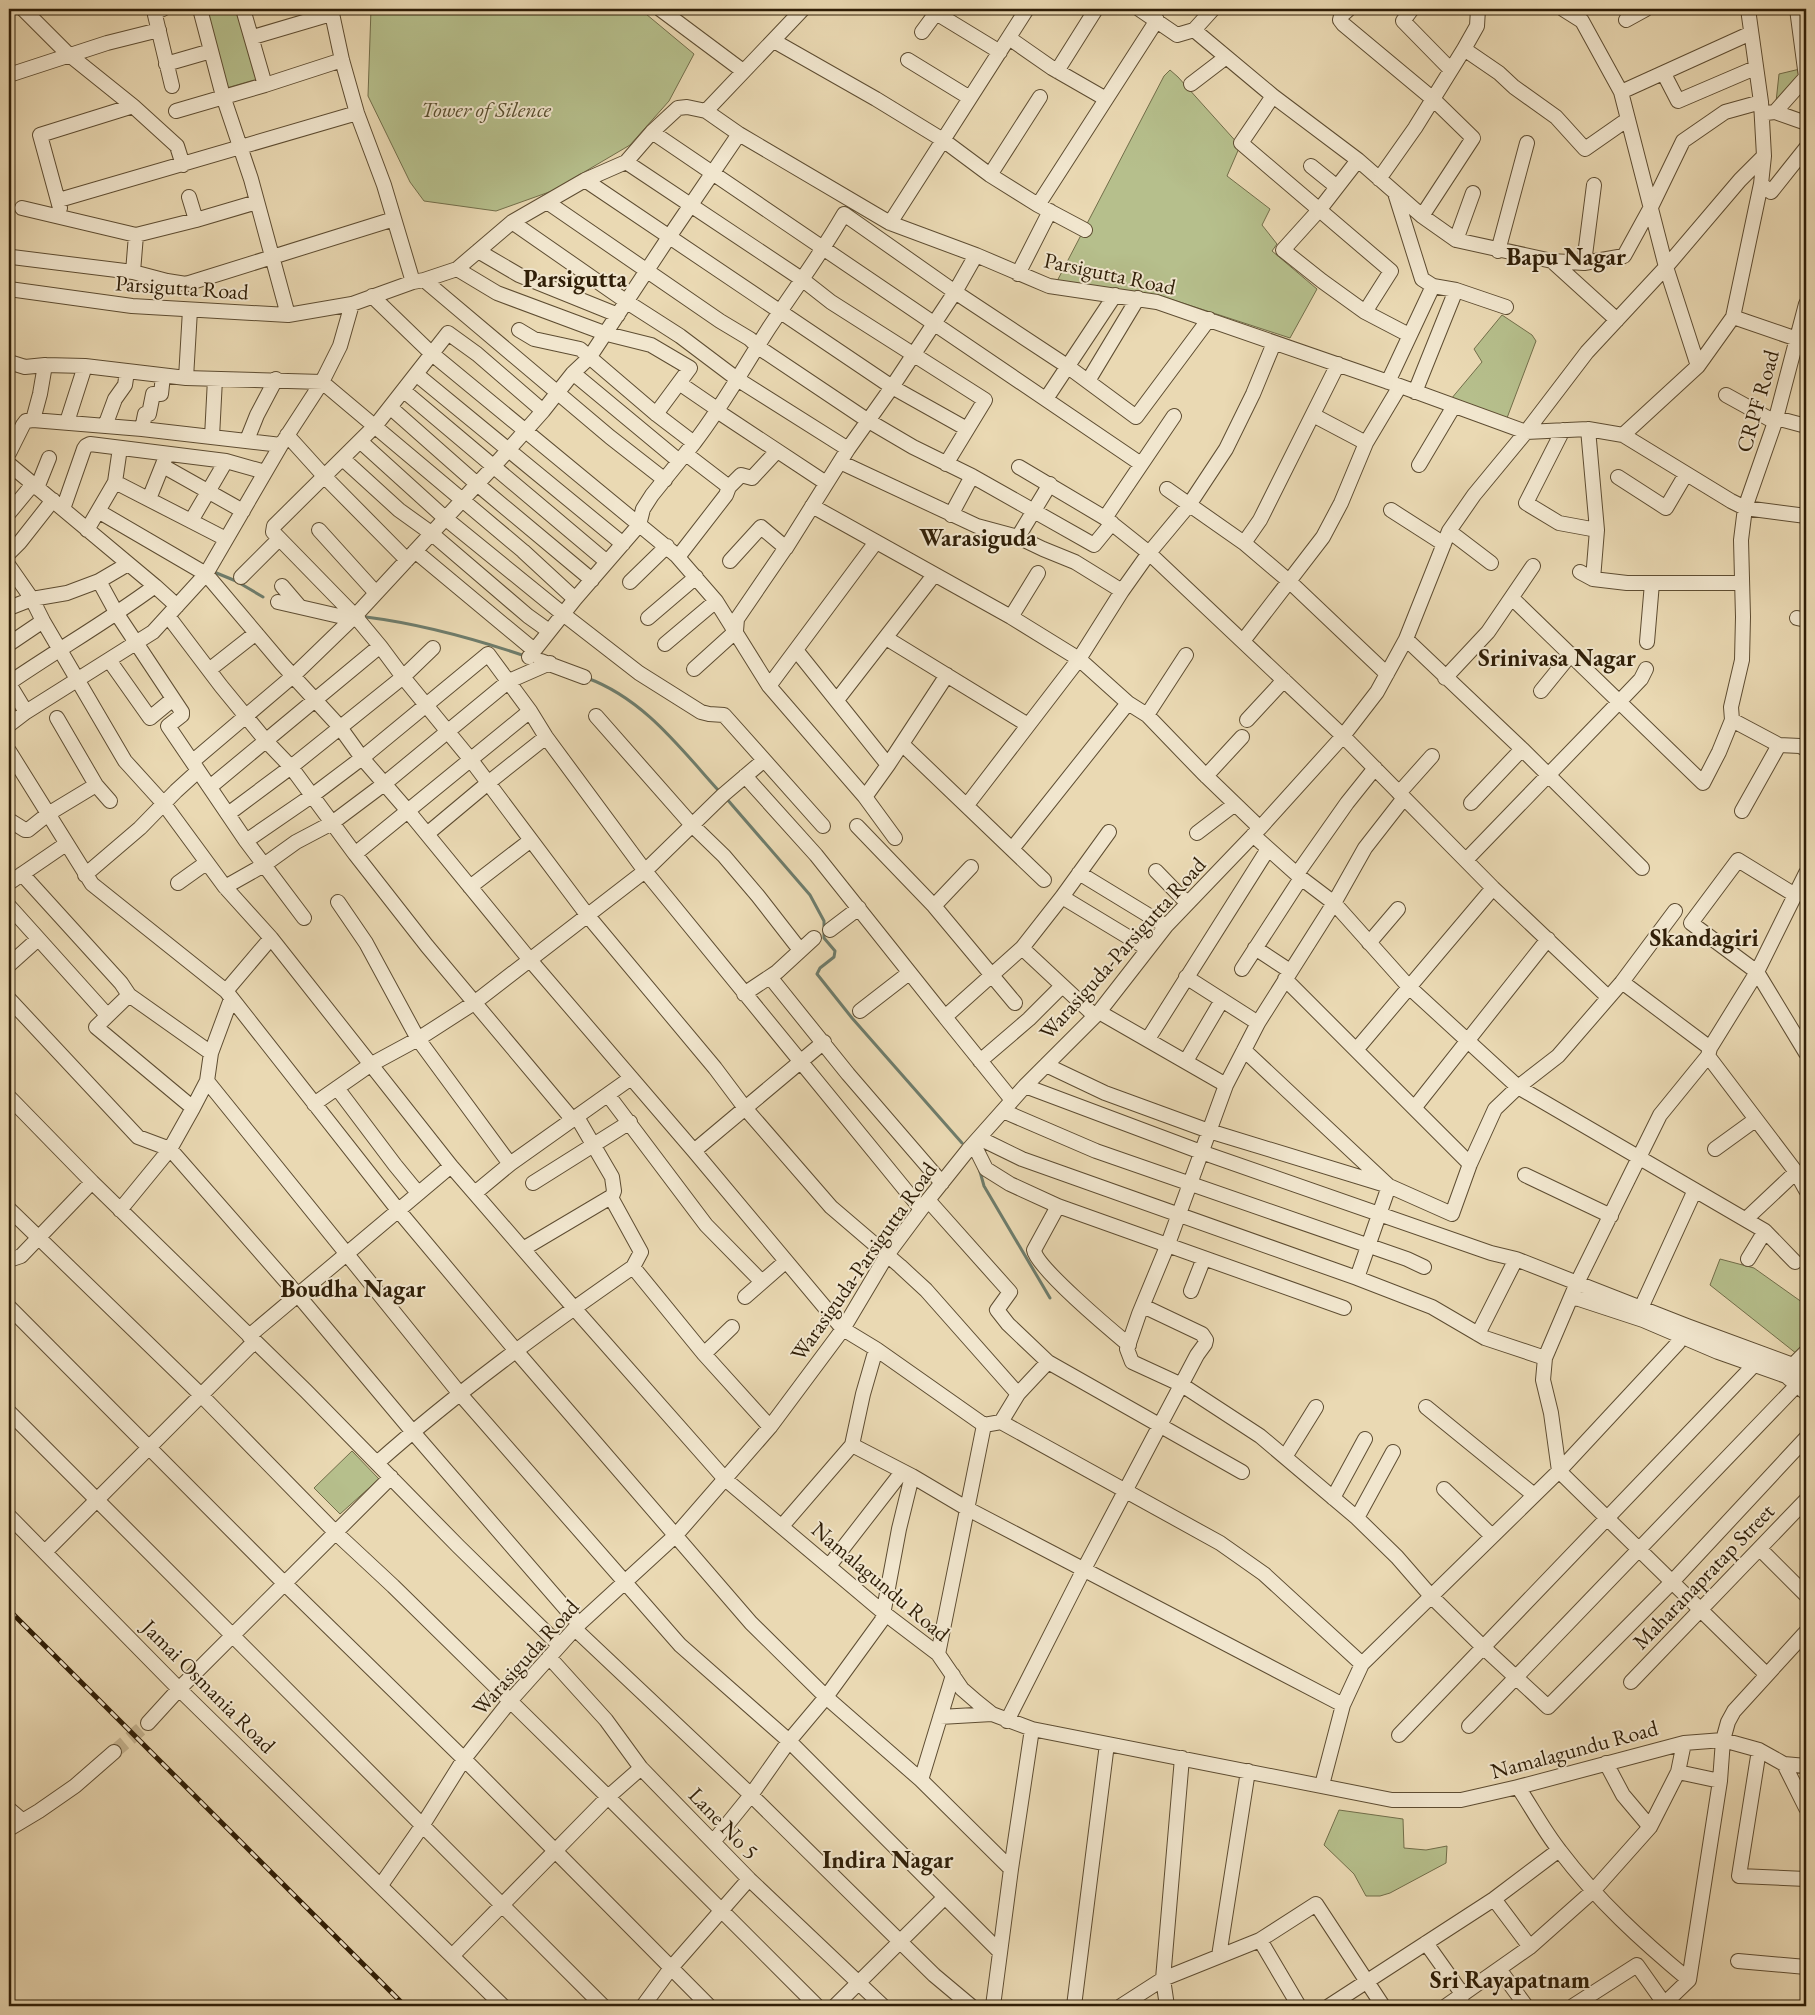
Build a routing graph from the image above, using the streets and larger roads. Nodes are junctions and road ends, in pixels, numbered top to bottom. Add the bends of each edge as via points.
1 (23, 9) edge
2 (163, 9) edge
3 (200, 9) edge
4 (243, 9) edge
5 (660, 9) edge
6 (803, 9) edge
7 (1027, 9) edge
8 (1096, 9) edge
9 (1139, 9) edge
10 (1213, 9) edge
11 (1350, 9) edge
12 (1412, 9) edge
13 (1478, 9) edge
14 (1563, 9) edge
15 (1646, 9) edge
16 (1748, 9) edge
17 (1797, 9) edge
18 (937, 11) edge
19 (331, 12) edge
20 (1156, 20) junction
21 (1626, 20) dead end
22 (159, 30) junction
23 (1194, 30) junction
24 (922, 32) dead end
25 (1751, 33) junction
26 (252, 37) junction
27 (1009, 38) junction
28 (774, 40) junction
29 (1464, 49) junction
30 (211, 51) junction
31 (1000, 52) junction
32 (70, 55) junction
33 (1225, 58) junction
34 (342, 60) junction
35 (908, 60) dead end
36 (166, 64) junction
37 (1755, 68) junction
38 (1451, 70) junction
39 (743, 71) junction
40 (1057, 71) junction
41 (1664, 74) junction
42 (9, 75) edge
43 (1806, 77) edge
44 (1192, 84) dead end
45 (264, 85) junction
46 (172, 86) dead end
47 (1621, 92) junction
48 (223, 96) junction
49 (1273, 96) junction
50 (1040, 97) dead end
51 (970, 98) junction
52 (1106, 99) junction
53 (1433, 99) junction
54 (133, 106) junction
55 (1766, 109) junction
56 (176, 111) dead end
57 (706, 111) junction
58 (357, 113) junction
59 (1628, 119) junction
60 (1806, 123) edge
61 (652, 132) junction
62 (739, 134) junction
63 (943, 140) junction
64 (1527, 143) dead end
65 (242, 148) junction
66 (1806, 148) edge
67 (1764, 156) junction
68 (1358, 160) junction
69 (626, 162) junction
70 (183, 165) junction
71 (1310, 166) dead end
72 (712, 173) junction
73 (990, 175) junction
74 (1379, 179) junction
75 (585, 180) junction
76 (1762, 184) junction
77 (1594, 185) dead end
78 (1337, 187) junction
79 (1395, 193) junction
80 (1473, 193) dead end
81 (189, 197) dead end
82 (59, 200) junction
83 (257, 202) junction
84 (547, 202) junction
85 (1652, 205) junction
86 (690, 206) junction
87 (22, 208) dead end
88 (1044, 208) junction
89 (1320, 209) junction
90 (1422, 216) junction
91 (394, 218) junction
92 (61, 219) junction
93 (196, 220) junction
94 (512, 222) junction
95 (890, 223) junction
96 (1085, 230) dead end
97 (136, 235) junction
98 (669, 237) junction
99 (1456, 240) junction
100 (824, 248) junction
101 (478, 251) junction
102 (1498, 251) junction
103 (274, 255) junction
104 (976, 255) junction
105 (12, 257) dead end
106 (1552, 261) junction
107 (1584, 263) junction
108 (1666, 267) junction
109 (457, 269) junction
110 (648, 270) junction
111 (132, 272) junction
112 (1018, 274) junction
113 (803, 280) junction
114 (419, 281) junction
115 (1433, 286) junction
116 (607, 288) junction
117 (9, 289) edge
118 (1456, 290) junction
119 (955, 292) junction
120 (1115, 295) junction
121 (372, 296) junction
122 (1138, 298) junction
123 (627, 302) junction
124 (352, 304) junction
125 (1806, 304) edge
126 (598, 305) junction
127 (1506, 307) dead end
128 (190, 310) junction
129 (1365, 312) junction
130 (780, 313) junction
131 (288, 315) junction
132 (618, 315) junction
133 (1733, 317) junction
134 (1209, 319) junction
135 (1617, 320) junction
136 (934, 324) junction
137 (519, 330) dead end
138 (606, 334) junction
139 (1409, 335) junction
140 (1274, 342) junction
141 (1799, 346) edge
142 (758, 347) junction
143 (431, 353) junction
144 (913, 354) junction
145 (590, 358) junction
146 (9, 362) edge
147 (1338, 364) junction
148 (45, 365) junction
149 (85, 366) junction
150 (1067, 366) junction
151 (1698, 366) junction
152 (127, 372) junction
153 (573, 373) junction
154 (416, 374) junction
155 (163, 376) junction
156 (186, 378) junction
157 (215, 379) junction
158 (276, 379) junction
159 (737, 379) junction
160 (1088, 381) junction
161 (322, 382) junction
162 (679, 383) junction
163 (1394, 384) junction
164 (892, 387) junction
165 (404, 391) junction
166 (558, 392) junction
167 (1416, 392) junction
168 (1726, 395) dead end
169 (1046, 399) junction
170 (1454, 406) junction
171 (391, 408) junction
172 (717, 410) junction
173 (543, 411) junction
174 (656, 414) junction
175 (1313, 415) junction
176 (1174, 416) dead end
177 (33, 420) junction
178 (867, 420) junction
179 (1776, 420) junction
180 (67, 422) junction
181 (376, 425) junction
182 (105, 426) junction
183 (1806, 426) edge
184 (1588, 428) junction
185 (142, 429) junction
186 (967, 429) junction
187 (1563, 430) junction
188 (524, 431) junction
189 (1526, 432) junction
190 (1623, 435) junction
191 (212, 437) junction
192 (247, 440) junction
193 (284, 440) junction
194 (360, 441) junction
195 (1366, 443) junction
196 (120, 448) junction
197 (508, 448) junction
198 (848, 448) junction
199 (777, 451) junction
200 (687, 453) junction
201 (9, 454) edge
202 (49, 458) dead end
203 (343, 459) junction
204 (165, 460) junction
205 (226, 461) junction
206 (840, 462) junction
207 (9, 464) edge
208 (946, 464) junction
209 (1142, 464) junction
210 (1419, 465) dead end
211 (493, 466) junction
212 (1019, 468) dead end
213 (265, 472) junction
214 (1686, 474) junction
215 (972, 476) junction
216 (324, 477) junction
217 (1618, 477) dead end
218 (664, 480) junction
219 (115, 482) junction
220 (826, 483) junction
221 (477, 484) junction
222 (1050, 484) junction
223 (35, 486) junction
224 (729, 487) junction
225 (1167, 488) dead end
226 (208, 492) junction
227 (149, 499) junction
228 (462, 500) junction
229 (58, 504) junction
230 (813, 504) junction
231 (1189, 505) junction
232 (1746, 508) junction
233 (1391, 510) dead end
234 (243, 511) junction
235 (98, 512) junction
236 (1034, 512) junction
237 (9, 514) edge
238 (950, 515) junction
239 (1806, 516) edge
240 (445, 518) junction
241 (1109, 520) junction
242 (191, 521) junction
243 (639, 525) junction
244 (87, 530) junction
245 (319, 530) dead end
246 (1597, 530) junction
247 (1449, 531) junction
248 (431, 533) junction
249 (1018, 537) junction
250 (279, 539) junction
251 (226, 540) junction
252 (876, 542) junction
253 (623, 544) junction
254 (1244, 544) junction
255 (1444, 544) junction
256 (1094, 545) junction
257 (667, 546) junction
258 (786, 548) junction
259 (9, 553) edge
260 (1149, 553) junction
261 (411, 555) junction
262 (678, 557) junction
263 (730, 561) dead end
264 (607, 562) junction
265 (1491, 563) dead end
266 (128, 564) junction
267 (9, 566) edge
268 (1082, 566) junction
269 (1533, 566) dead end
270 (1038, 573) dead end
271 (206, 574) junction
272 (934, 575) junction
273 (241, 577) dead end
274 (696, 577) junction
275 (592, 580) junction
276 (99, 581) junction
277 (630, 582) dead end
278 (1290, 582) junction
279 (1652, 583) junction
280 (1741, 583) junction
281 (155, 586) junction
282 (282, 586) dead end
283 (1122, 591) junction
284 (376, 593) junction
285 (32, 599) junction
286 (575, 599) junction
287 (1512, 599) junction
288 (716, 601) junction
289 (278, 602) dead end
290 (300, 607) junction
291 (9, 608) edge
292 (172, 611) junction
293 (117, 614) junction
294 (563, 614) junction
295 (360, 616) junction
296 (1011, 617) junction
297 (648, 618) dead end
298 (43, 621) junction
299 (550, 631) junction
300 (736, 631) junction
301 (256, 633) junction
302 (886, 638) junction
303 (1406, 639) junction
304 (1243, 641) junction
305 (137, 642) junction
306 (1647, 642) dead end
307 (9, 644) edge
308 (665, 644) dead end
309 (380, 646) junction
310 (433, 648) dead end
311 (59, 649) junction
312 (796, 650) junction
313 (1571, 654) junction
314 (533, 655) junction
315 (1186, 655) dead end
316 (1079, 659) junction
317 (109, 660) junction
318 (550, 664) junction
319 (1646, 668) dead end
320 (694, 669) dead end
321 (209, 670) junction
322 (1386, 674) junction
323 (947, 675) junction
324 (293, 676) junction
325 (402, 677) junction
326 (584, 677) dead end
327 (1445, 678) junction
328 (77, 679) junction
329 (1284, 680) junction
330 (509, 681) junction
331 (9, 684) edge
332 (770, 686) junction
333 (1541, 691) dead end
334 (174, 699) junction
335 (837, 700) junction
336 (316, 701) junction
337 (1619, 702) junction
338 (1128, 703) junction
339 (426, 705) junction
340 (26, 712) junction
341 (530, 712) junction
342 (1147, 715) junction
343 (596, 716) dead end
344 (246, 717) junction
345 (56, 718) dead end
346 (1247, 720) dead end
347 (1732, 720) junction
348 (9, 725) edge
349 (1028, 725) junction
350 (339, 726) junction
351 (447, 732) junction
352 (1343, 736) junction
353 (546, 737) junction
354 (1242, 737) dead end
355 (267, 742) junction
356 (902, 744) junction
357 (1779, 745) junction
358 (1522, 749) junction
359 (1806, 749) edge
360 (9, 750) edge
361 (1432, 756) dead end
362 (362, 758) junction
363 (471, 760) junction
364 (763, 761) junction
365 (888, 765) junction
366 (196, 766) junction
367 (291, 767) junction
368 (1375, 768) junction
369 (1548, 775) junction
370 (745, 776) junction
371 (1206, 776) junction
372 (488, 783) junction
373 (384, 784) junction
374 (96, 785) junction
375 (210, 787) junction
376 (313, 795) junction
377 (1402, 795) junction
378 (864, 797) junction
379 (1233, 799) junction
380 (110, 801) dead end
381 (1471, 803) dead end
382 (164, 804) junction
383 (967, 806) junction
384 (408, 811) junction
385 (1742, 811) dead end
386 (48, 814) junction
387 (228, 814) junction
388 (9, 820) edge
389 (332, 823) junction
390 (692, 825) junction
391 (824, 826) dead end
392 (857, 826) dead end
393 (1109, 832) dead end
394 (1256, 832) junction
395 (1197, 833) dead end
396 (427, 834) junction
397 (895, 838) dead end
398 (531, 840) junction
399 (246, 841) junction
400 (66, 844) junction
401 (1012, 849) junction
402 (1268, 849) junction
403 (355, 854) junction
404 (1466, 860) junction
405 (206, 863) junction
406 (264, 865) junction
407 (971, 867) dead end
408 (1642, 868) dead end
409 (645, 871) junction
410 (1156, 871) dead end
411 (1079, 873) junction
412 (1806, 873) edge
413 (22, 874) junction
414 (85, 875) junction
415 (1299, 876) junction
416 (1044, 880) dead end
417 (9, 883) edge
418 (178, 883) dead end
419 (225, 887) junction
420 (470, 887) junction
421 (1493, 888) junction
422 (1795, 894) junction
423 (1062, 897) junction
424 (338, 902) dead end
425 (1187, 903) junction
426 (1334, 903) junction
427 (9, 906) edge
428 (934, 906) junction
429 (858, 908) junction
430 (1398, 909) dead end
431 (1675, 911) dead end
432 (588, 916) junction
433 (304, 918) dead end
434 (1166, 926) junction
435 (830, 930) dead end
436 (271, 938) junction
437 (814, 938) dead end
438 (38, 939) junction
439 (1548, 939) junction
440 (1369, 943) junction
441 (1022, 948) junction
442 (1255, 948) junction
443 (1148, 949) junction
444 (800, 950) junction
445 (530, 960) junction
446 (9, 965) edge
447 (1242, 969) dead end
448 (908, 972) junction
449 (1757, 972) junction
450 (992, 974) junction
451 (1288, 975) junction
452 (770, 977) junction
453 (1186, 977) junction
454 (1622, 982) junction
455 (1061, 986) junction
456 (1409, 987) junction
457 (744, 994) junction
458 (128, 995) junction
459 (228, 995) junction
460 (1608, 997) junction
461 (9, 999) edge
462 (1222, 1000) junction
463 (474, 1003) junction
464 (1015, 1003) dead end
465 (860, 1011) dead end
466 (1097, 1014) junction
467 (107, 1015) junction
468 (945, 1017) junction
469 (1258, 1023) junction
470 (418, 1039) junction
471 (1148, 1039) junction
472 (1468, 1041) junction
473 (824, 1042) junction
474 (1244, 1050) junction
475 (1356, 1050) junction
476 (1709, 1052) junction
477 (211, 1053) junction
478 (1806, 1053) edge
479 (980, 1061) junction
480 (1186, 1061) junction
481 (800, 1062) junction
482 (370, 1065) junction
483 (1046, 1065) junction
484 (631, 1078) junction
485 (207, 1081) junction
486 (1226, 1084) junction
487 (1025, 1086) junction
488 (1518, 1087) junction
489 (337, 1088) junction
490 (608, 1095) junction
491 (9, 1097) edge
492 (1012, 1100) junction
493 (314, 1104) junction
494 (1415, 1107) junction
495 (193, 1108) junction
496 (745, 1108) junction
497 (1003, 1111) junction
498 (575, 1119) junction
499 (1755, 1120) junction
500 (630, 1122) junction
501 (1209, 1131) junction
502 (977, 1141) junction
503 (595, 1146) junction
504 (170, 1149) junction
505 (1715, 1149) dead end
506 (694, 1151) junction
507 (1201, 1152) junction
508 (1639, 1157) junction
509 (510, 1164) junction
510 (1470, 1164) junction
511 (451, 1166) junction
512 (1796, 1172) junction
513 (1525, 1174) dead end
514 (92, 1182) junction
515 (533, 1183) dead end
516 (942, 1183) junction
517 (1190, 1183) junction
518 (1389, 1186) junction
519 (1695, 1190) junction
520 (1806, 1190) edge
521 (418, 1193) junction
522 (475, 1193) junction
523 (611, 1199) junction
524 (924, 1205) junction
525 (1058, 1206) junction
526 (9, 1210) edge
527 (120, 1210) junction
528 (398, 1210) junction
529 (1178, 1214) junction
530 (1379, 1214) junction
531 (1611, 1216) junction
532 (1746, 1219) junction
533 (1766, 1231) junction
534 (39, 1239) junction
535 (1168, 1244) junction
536 (1368, 1246) junction
537 (524, 1249) junction
538 (346, 1254) junction
539 (887, 1255) junction
540 (1204, 1258) junction
541 (1516, 1258) junction
542 (1748, 1259) dead end
543 (9, 1260) edge
544 (786, 1262) junction
545 (1796, 1262) dead end
546 (633, 1267) junction
547 (1424, 1268) dead end
548 (1357, 1278) junction
549 (762, 1282) junction
550 (1577, 1283) junction
551 (1191, 1291) dead end
552 (298, 1294) junction
553 (745, 1298) dead end
554 (1571, 1298) junction
555 (1142, 1306) junction
556 (9, 1307) edge
557 (574, 1308) junction
558 (1344, 1308) dead end
559 (1640, 1308) junction
560 (732, 1327) dead end
561 (842, 1328) junction
562 (1478, 1334) junction
563 (1681, 1336) junction
564 (251, 1339) junction
565 (1129, 1345) junction
566 (876, 1349) junction
567 (517, 1352) junction
568 (1806, 1352) edge
569 (704, 1354) junction
570 (1545, 1358) junction
571 (1048, 1362) junction
572 (1755, 1364) junction
573 (1793, 1365) junction
574 (1803, 1384) edge
575 (1182, 1385) junction
576 (460, 1394) junction
577 (1018, 1394) junction
578 (201, 1395) junction
579 (1316, 1407) dead end
580 (1426, 1407) dead end
581 (9, 1412) edge
582 (1001, 1422) junction
583 (984, 1424) junction
584 (1159, 1426) junction
585 (770, 1427) junction
586 (412, 1431) junction
587 (1806, 1438) edge
588 (1365, 1439) dead end
589 (852, 1445) junction
590 (149, 1447) junction
591 (1393, 1452) dead end
592 (1285, 1456) junction
593 (377, 1463) junction
594 (1559, 1471) junction
595 (1242, 1472) dead end
596 (907, 1474) junction
597 (391, 1477) junction
598 (725, 1479) junction
599 (1444, 1489) dead end
600 (1125, 1492) junction
601 (1534, 1495) junction
602 (1333, 1498) junction
603 (1806, 1500) edge
604 (97, 1501) junction
605 (966, 1508) junction
606 (9, 1516) edge
607 (1606, 1517) junction
608 (1357, 1518) junction
609 (782, 1526) junction
610 (336, 1533) junction
611 (676, 1535) junction
612 (1492, 1536) junction
613 (1760, 1549) junction
614 (1640, 1550) junction
615 (45, 1552) junction
616 (829, 1566) junction
617 (1084, 1569) junction
618 (626, 1581) junction
619 (1672, 1582) junction
620 (285, 1584) junction
621 (1806, 1595) edge
622 (1431, 1596) junction
623 (1700, 1610) junction
624 (884, 1613) junction
625 (577, 1626) junction
626 (233, 1636) junction
627 (1804, 1638) edge
628 (559, 1645) junction
629 (1483, 1647) junction
630 (938, 1654) junction
631 (549, 1657) junction
632 (1362, 1664) junction
633 (1766, 1674) junction
634 (953, 1675) junction
635 (1516, 1677) junction
636 (1631, 1682) dead end
637 (179, 1689) junction
638 (826, 1697) junction
639 (510, 1701) junction
640 (1343, 1705) junction
641 (992, 1714) junction
642 (940, 1717) junction
643 (1007, 1721) junction
644 (148, 1723) tunnel mouth
645 (1469, 1726) dead end
646 (1032, 1729) junction
647 (1399, 1735) dead end
648 (1723, 1740) junction
649 (789, 1741) junction
650 (1684, 1743) junction
651 (1107, 1744) junction
652 (1759, 1750) junction
653 (114, 1752) tunnel mouth
654 (1182, 1758) junction
655 (464, 1759) junction
656 (1606, 1763) junction
657 (1784, 1764) junction
658 (1806, 1766) edge
659 (641, 1768) junction
660 (1248, 1771) junction
661 (1678, 1772) junction
662 (921, 1780) junction
663 (1720, 1781) junction
664 (1322, 1785) junction
665 (1518, 1787) junction
666 (751, 1795) junction
667 (608, 1797) junction
668 (1806, 1808) edge
669 (9, 1809) edge
670 (22, 1820) junction
671 (422, 1826) junction
672 (1650, 1827) junction
673 (9, 1829) edge
674 (712, 1842) junction
675 (1559, 1850) junction
676 (556, 1851) junction
677 (1011, 1869) junction
678 (1806, 1878) edge
679 (749, 1879) junction
680 (380, 1885) junction
681 (1593, 1892) junction
682 (945, 1897) junction
683 (1494, 1898) junction
684 (502, 1905) junction
685 (722, 1910) junction
686 (900, 1940) junction
687 (1260, 1940) junction
688 (1426, 1943) junction
689 (1530, 1947) junction
690 (1651, 1948) junction
691 (1000, 1952) junction
692 (452, 1956) junction
693 (1219, 1956) junction
694 (1738, 1961) dead end
695 (1637, 1965) junction
696 (1806, 1967) edge
697 (671, 1968) junction
698 (1499, 1969) junction
699 (1163, 1979) junction
700 (1689, 1980) junction
701 (1367, 1981) junction
702 (858, 1982) junction
703 (1462, 1995) junction
704 (1665, 2005) edge
705 (503, 2006) edge
706 (603, 2006) edge
707 (643, 2006) edge
708 (709, 2006) edge
709 (817, 2006) edge
710 (835, 2006) edge
711 (883, 2006) edge
712 (971, 2006) edge
713 (992, 2006) edge
714 (1074, 2006) edge
715 (1120, 2006) edge
716 (1167, 2006) edge
717 (1299, 2006) edge
718 (1329, 2006) edge
719 (1383, 2006) edge
720 (1446, 2006) edge
721 (1526, 2006) edge
722 (1573, 2006) edge

1 - 32 street
2 - 22 street via 155,15
3 - 30 street
4 - 26 street
5 - 39 street
6 - 28 street
7 - 27 street
8 - 40 street
9 - 20 street
10 - 23 street
11 - 53 street via 1341,16 1343,24
12 - 38 street via 1403,21
13 - 29 street via 1477,26
14 - 47 street via 1582,21
15 - 21 street
16 - 25 street
17 - 43 street
18 - 24 street
18 - 31 street
19 - 26 street
19 - 34 street
20 - 23 street via 1177,35
20 - 52 street
22 - 32 street
22 - 36 street
23 - 33 street
25 - 37 street
25 - 41 street
26 - 45 street
27 - 31 street
27 - 40 street
28 - 39 street
28 - 63 street
29 - 38 street
29 - 59 street via 1556,117 1585,149
30 - 36 street
30 - 48 street
31 - 51 street
32 - 42 street
32 - 54 street
33 - 44 street
33 - 49 street
34 - 45 street
34 - 58 street
35 - 51 street
36 - 46 street
37 - 41 street via 1678,102
37 - 55 street
38 - 53 street
39 - 57 street
40 - 52 street
41 - 47 street
43 - 55 street
45 - 48 street
47 - 59 street
48 - 56 street
48 - 65 street
49 - 68 street
49 - 89 street via 1241,143
50 - 73 street
51 - 63 street
52 - 88 street
53 - 74 street
53 - 90 street via 1473,140
54 - 70 street via 177,146
54 - 82 street via 40,135
55 - 60 street
55 - 67 street
55 - 85 street via 1725,112 1683,141
57 - 61 street via 678,108
57 - 62 street, Parsigutta Road
58 - 65 street
58 - 91 street
59 - 85 street
61 - 69 street
61 - 72 street
62 - 72 street
62 - 95 street, Parsigutta Road
63 - 73 street
63 - 95 street
64 - 102 street
65 - 70 street
65 - 83 street
66 - 76 street via 1772,192
67 - 76 street
67 - 108 street, Warasiguda-Parsigutta Road
68 - 74 street
68 - 78 street
69 - 75 street
69 - 86 street
70 - 82 street
71 - 78 street
72 - 86 street
72 - 100 street
73 - 88 street
74 - 79 street
75 - 84 street
75 - 98 street
76 - 133 street
77 - 107 street
78 - 89 street
79 - 90 street
79 - 115 street via 1422,279
80 - 99 street
81 - 93 street
82 - 92 street
83 - 93 street
83 - 103 street
84 - 94 street
84 - 110 street
85 - 107 street via 1624,256
85 - 108 street
86 - 98 street
86 - 113 street
87 - 92 street
88 - 96 street
88 - 112 street
89 - 129 street via 1391,271
89 - 129 street via 1283,250
90 - 99 street
91 - 103 street
91 - 114 street
92 - 97 street
93 - 97 street
94 - 101 street
94 - 116 street
95 - 104 street, Parsigutta Road
97 - 111 street
98 - 110 street
98 - 130 street
99 - 102 street
100 - 113 street
100 - 119 street via 844,214
100 - 136 street
101 - 109 street
101 - 126 street via 519,274
102 - 106 street
103 - 111 street via 186,284
103 - 131 street
104 - 112 street, Parsigutta Road
104 - 119 street
105 - 111 street
106 - 107 street
106 - 135 street
108 - 135 street, Warasiguda-Parsigutta Road
108 - 151 street
109 - 114 street, Parsigutta Road
109 - 138 street via 497,293
110 - 123 street
110 - 142 street
112 - 120 street, Parsigutta Road via 1049,286
113 - 130 street
113 - 144 street via 831,302
114 - 121 street, Parsigutta Road
114 - 166 street
115 - 118 street
115 - 139 street
116 - 123 street
116 - 126 street
117 - 128 street, Parsigutta Road via 132,306
118 - 127 street
118 - 167 street
119 - 136 street
119 - 150 street
120 - 122 street, Parsigutta Road
120 - 150 street
121 - 124 street, Parsigutta Road
121 - 143 street
122 - 134 street, Parsigutta Road
122 - 160 street
123 - 132 street
123 - 159 street via 680,336
124 - 131 street, Parsigutta Road
124 - 161 street via 340,346
125 - 141 street, CRPF Road
126 - 132 street
128 - 131 street, Parsigutta Road
128 - 156 street
129 - 139 street
130 - 142 street
130 - 164 street
132 - 138 street
133 - 141 street
133 - 151 street
134 - 140 street, Parsigutta Road
134 - 160 street via 1136,417
135 - 189 street, Warasiguda-Parsigutta Road via 1587,352
136 - 144 street
136 - 169 street
137 - 145 street via 534,339 580,349
138 - 145 street
138 - 162 street via 651,345 690,368
139 - 163 street
140 - 147 street, Parsigutta Road
140 - 231 street via 1226,449
141 - 179 street, CRPF Road
142 - 159 street
142 - 178 street
143 - 154 street
143 - 173 street via 448,333
143 - 188 street
144 - 164 street
144 - 186 street via 985,400
145 - 153 street
145 - 174 street
146 - 148 street via 25,367
147 - 163 street, Parsigutta Road
147 - 175 street
148 - 149 street
148 - 177 street
149 - 152 street
149 - 180 street
150 - 160 street
150 - 169 street
151 - 190 street
152 - 155 street
152 - 182 street via 125,385 115,399
153 - 166 street
153 - 200 street
154 - 165 street
154 - 197 street
155 - 156 street
155 - 185 street via 161,394 153,394
156 - 157 street
157 - 158 street
157 - 191 street
158 - 161 street
158 - 192 street
159 - 172 street
159 - 198 street
161 - 181 street
161 - 193 street
162 - 172 street
162 - 174 street
163 - 167 street, Parsigutta Road
163 - 195 street
164 - 178 street
164 - 186 street
165 - 171 street
165 - 211 street
166 - 173 street
166 - 218 street
167 - 170 street, Parsigutta Road
168 - 179 street
169 - 209 street
170 - 189 street, Parsigutta Road
170 - 210 street
171 - 181 street
171 - 221 street
172 - 199 street
172 - 200 street
173 - 188 street
174 - 200 street
175 - 195 street
175 - 254 street via 1260,520
176 - 209 street
177 - 180 street
177 - 201 street via 23,425
178 - 198 street
178 - 208 street
179 - 183 street
179 - 232 street, CRPF Road
180 - 182 street
181 - 194 street
181 - 228 street
182 - 185 street
184 - 187 street
184 - 190 street
184 - 246 street
185 - 191 street
186 - 208 street
187 - 189 street
187 - 246 street via 1526,502 1559,523
188 - 197 street
188 - 243 street
189 - 247 street, Warasiguda-Parsigutta Road
190 - 214 street
191 - 192 street
192 - 193 street
193 - 213 street
193 - 216 street
194 - 203 street
194 - 240 street
195 - 278 street via 1323,537
196 - 204 street
196 - 219 street
196 - 229 street via 86,446
197 - 211 street
197 - 253 street
198 - 206 street
199 - 220 street
199 - 224 street via 752,478 741,475
200 - 218 street
200 - 224 street
202 - 223 street
203 - 216 street
203 - 248 street
204 - 205 street
204 - 226 street
204 - 227 street
205 - 213 street
205 - 226 street
206 - 220 street
206 - 238 street
207 - 223 street
208 - 215 street
209 - 241 street
211 - 221 street
211 - 264 street
212 - 222 street
213 - 234 street
214 - 217 street via 1666,508
214 - 232 street
215 - 236 street
215 - 238 street
216 - 250 street via 274,526 273,532
216 - 261 street
218 - 243 street via 643,509
219 - 227 street
219 - 235 street
220 - 230 street
221 - 228 street
221 - 275 street
222 - 236 street
222 - 241 street
223 - 229 street
223 - 237 street
224 - 262 street
225 - 231 street
226 - 234 street
226 - 242 street
227 - 242 street
228 - 240 street
228 - 286 street
229 - 244 street
229 - 259 street
230 - 252 street
230 - 258 street
231 - 254 street
231 - 260 street
232 - 239 street
232 - 280 street, CRPF Road via 1741,540
233 - 255 street
234 - 251 street
235 - 244 street
235 - 271 street
236 - 249 street
236 - 256 street
238 - 249 street
240 - 248 street
240 - 294 street
241 - 256 street
241 - 260 street
242 - 251 street
243 - 253 street
243 - 257 street
244 - 266 street
245 - 284 street
246 - 279 street via 1586,575 1627,583
247 - 255 street, Warasiguda-Parsigutta Road
247 - 265 street
248 - 261 street
248 - 299 street
249 - 268 street
250 - 273 street
250 - 295 street
251 - 271 street
252 - 272 street
252 - 312 street
253 - 264 street
254 - 278 street
255 - 303 street, Warasiguda-Parsigutta Road
256 - 268 street
257 - 262 street
257 - 277 street
258 - 263 street via 761,527
258 - 300 street via 736,619
260 - 283 street
260 - 304 street
261 - 284 street
261 - 314 street
262 - 274 street
264 - 275 street
266 - 276 street
266 - 281 street
267 - 285 street, Namalagundu Road
268 - 283 street
269 - 287 street
270 - 296 street
271 - 292 street
271 - 301 street
272 - 296 street
272 - 302 street
274 - 288 street
274 - 297 street
275 - 286 street
276 - 285 street via 68,593
276 - 293 street
278 - 304 street
278 - 322 street
279 - 280 street
279 - 306 street
280 - 347 street, CRPF Road via 1742,660
281 - 292 street
281 - 293 street
282 - 290 street
283 - 316 street
284 - 295 street
285 - 291 street
285 - 298 street, Namalagundu Road
286 - 294 street
287 - 313 street
287 - 327 street via 1488,632
288 - 300 street
288 - 308 street
289 - 290 street
290 - 295 street via 340,616
292 - 305 street via 153,632
292 - 321 street
293 - 305 street
293 - 311 street
294 - 299 street
294 - 364 street via 639,673 701,712 724,715
295 - 309 street
295 - 324 street
296 - 316 street
298 - 307 street
298 - 311 street, Namalagundu Road
299 - 314 street
300 - 320 street
300 - 332 street
301 - 321 street
301 - 324 street
302 - 323 street
302 - 335 street
303 - 322 street, Warasiguda-Parsigutta Road
303 - 327 street
304 - 329 street
305 - 317 street
305 - 334 street
309 - 325 street
309 - 336 street
310 - 325 street
311 - 328 street, Namalagundu Road
311 - 331 street
312 - 332 street
312 - 335 street
313 - 333 street
313 - 337 street
314 - 318 street
315 - 342 street
316 - 338 street
316 - 349 street
317 - 328 street
317 - 334 street via 150,718
318 - 326 street
318 - 330 street
319 - 337 street via 1641,679
321 - 344 street
322 - 352 street, Warasiguda-Parsigutta Road via 1377,692
323 - 349 street
323 - 356 street
324 - 336 street
324 - 344 street
325 - 339 street
325 - 350 street
327 - 358 street
328 - 340 street
328 - 382 street, Namalagundu Road via 125,761
329 - 346 street
329 - 352 street
330 - 339 street via 488,654
330 - 341 street
330 - 351 street
331 - 340 street
332 - 378 street
334 - 366 street via 182,714 168,726
335 - 365 street
336 - 350 street
336 - 355 street
337 - 347 street, CRPF Road via 1703,783
337 - 369 street
338 - 342 street
338 - 401 street
339 - 351 street
339 - 362 street
340 - 348 street
341 - 353 street
341 - 363 street
342 - 371 street
343 - 390 street
344 - 355 street
344 - 366 street
345 - 374 street
347 - 357 street
349 - 383 street
350 - 362 street
350 - 367 street
351 - 363 street
351 - 373 street
352 - 368 street
352 - 394 street, Warasiguda-Parsigutta Road
353 - 372 street
353 - 409 street
354 - 371 street
355 - 367 street
355 - 375 street
356 - 365 street
356 - 383 street
357 - 359 street
357 - 385 street
358 - 369 street
358 - 381 street
360 - 386 street
361 - 377 street
362 - 373 street
362 - 376 street
363 - 372 street
363 - 384 street
364 - 370 street
364 - 391 street
365 - 378 street
366 - 375 street
366 - 382 street
367 - 376 street
367 - 387 street
368 - 377 street
368 - 415 street via 1347,803
369 - 404 street
369 - 408 street
370 - 390 street
370 - 429 street via 804,840
371 - 379 street
372 - 396 street
372 - 398 street
373 - 384 street
373 - 389 street
374 - 380 street
374 - 386 street
375 - 387 street
376 - 389 street
376 - 399 street
377 - 404 street
377 - 426 street via 1365,848
378 - 397 street
379 - 394 street
379 - 395 street
382 - 405 street, Namalagundu Road
382 - 414 street
383 - 401 street
384 - 396 street
384 - 403 street
386 - 388 street via 28,830
386 - 400 street
387 - 399 street
389 - 403 street
389 - 406 street via 296,842
390 - 409 street
390 - 444 street via 724,856
392 - 428 street
393 - 411 street
394 - 402 street
394 - 425 street, Warasiguda-Parsigutta Road
396 - 420 street
398 - 420 street
398 - 432 street
399 - 406 street
400 - 413 street
400 - 414 street
401 - 416 street
402 - 415 street
402 - 453 street
403 - 463 street
404 - 421 street
405 - 418 street
405 - 419 street, Namalagundu Road
406 - 419 street
406 - 433 street
407 - 428 street
409 - 432 street
409 - 457 street
410 - 425 street
411 - 423 street
411 - 434 street
412 - 422 street
413 - 417 street
413 - 458 street
414 - 459 street
415 - 426 street
415 - 442 street
419 - 436 street, Namalagundu Road
420 - 445 street
421 - 439 street
421 - 456 street
422 - 449 street
422 - 449 street via 1738,860 1691,923
423 - 441 street
423 - 443 street
424 - 470 street via 366,943
425 - 434 street, Warasiguda-Parsigutta Road
426 - 440 street
426 - 451 street
427 - 438 street
428 - 450 street
429 - 435 street
429 - 448 street
430 - 440 street
431 - 454 street
432 - 445 street
432 - 496 street
434 - 443 street, Warasiguda-Parsigutta Road
436 - 459 street
436 - 482 street, Namalagundu Road
437 - 444 street
438 - 446 street
438 - 467 street
439 - 460 street
439 - 472 street
440 - 456 street
441 - 450 street
441 - 455 street
442 - 447 street
442 - 451 street
443 - 466 street, Warasiguda-Parsigutta Road
444 - 452 street
445 - 463 street
445 - 484 street
448 - 465 street
448 - 468 street
449 - 476 street
449 - 478 street
450 - 464 street
450 - 468 street
451 - 469 street
451 - 475 street
452 - 457 street
452 - 473 street
453 - 462 street
453 - 471 street
454 - 460 street
454 - 476 street
455 - 466 street
455 - 479 street
456 - 472 street
456 - 475 street
457 - 481 street
458 - 467 street
458 - 477 street
459 - 477 street
459 - 493 street
460 - 488 street via 1558,1056
461 - 504 street via 138,1137
462 - 469 street
462 - 480 street
463 - 470 street
463 - 498 street
466 - 471 street
466 - 483 street, Warasiguda-Parsigutta Road
467 - 495 street via 96,1028
468 - 479 street
469 - 474 street
470 - 482 street
470 - 509 street
471 - 480 street
472 - 488 street
472 - 494 street
473 - 481 street
473 - 516 street
474 - 486 street
474 - 518 street
475 - 494 street
476 - 499 street
476 - 508 street via 1660,1115
477 - 485 street
479 - 492 street
480 - 486 street
481 - 496 street
481 - 524 street
482 - 489 street
482 - 511 street, Namalagundu Road
483 - 487 street, Warasiguda-Parsigutta Road
483 - 501 street via 1105,1093
484 - 490 street
484 - 506 street
485 - 495 street
485 - 538 street
486 - 501 street
487 - 492 street, Warasiguda-Parsigutta Road
487 - 507 street
488 - 508 street
488 - 510 street via 1495,1109
489 - 493 street
489 - 521 street
490 - 498 street
490 - 500 street
491 - 514 street
492 - 497 street, Warasiguda-Parsigutta Road
493 - 528 street
494 - 510 street
495 - 504 street
496 - 506 street
496 - 539 street via 831,1207
497 - 502 street, Warasiguda-Parsigutta Road
497 - 517 street via 1096,1151
498 - 503 street
498 - 509 street
499 - 505 street
499 - 512 street
500 - 503 street
500 - 549 street via 706,1225
501 - 507 street
501 - 518 street
502 - 516 street, Warasiguda-Parsigutta Road
502 - 525 street via 986,1170
502 - 529 street
503 - 515 street
503 - 523 street via 612,1178 614,1190
504 - 527 street
504 - 552 street
506 - 544 street
507 - 517 street
507 - 530 street
508 - 519 street
508 - 531 street
509 - 522 street
510 - 518 street via 1452,1214
511 - 521 street
511 - 522 street, Namalagundu Road
512 - 520 street
512 - 532 street
513 - 531 street
514 - 527 street
514 - 534 street
516 - 524 street, Warasiguda-Parsigutta Road
517 - 529 street
517 - 536 street
518 - 530 street
519 - 532 street
519 - 559 street
521 - 528 street
522 - 537 street, Namalagundu Road
523 - 537 street
523 - 546 street via 641,1252
524 - 539 street, Warasiguda-Parsigutta Road
524 - 571 street via 1010,1292 997,1310
525 - 535 street
525 - 565 street via 1034,1255
526 - 534 street
527 - 564 street
528 - 538 street
528 - 567 street
529 - 535 street
529 - 548 street
530 - 536 street
530 - 541 street via 1491,1253
531 - 550 street
532 - 533 street
533 - 542 street
533 - 545 street
534 - 543 street via 21,1256
534 - 578 street
535 - 540 street
535 - 555 street
536 - 547 street
536 - 548 street
537 - 557 street, Namalagundu Road
538 - 552 street
538 - 576 street
539 - 561 street, Warasiguda-Parsigutta Road
539 - 577 street via 926,1290
540 - 551 street
540 - 558 street
541 - 550 street
541 - 562 street
544 - 549 street
544 - 561 street
546 - 557 street
546 - 569 street
548 - 562 street via 1432,1307
549 - 553 street
550 - 554 street
550 - 559 street
552 - 564 street
552 - 586 street
554 - 563 street via 1643,1320
554 - 570 street
555 - 565 street
555 - 575 street via 1204,1337 1205,1344
556 - 590 street
557 - 567 street
557 - 598 street, Namalagundu Road
559 - 573 street
560 - 569 street
561 - 566 street
561 - 585 street, Warasiguda-Parsigutta Road
562 - 570 street
563 - 572 street
563 - 594 street
564 - 578 street
564 - 593 street
565 - 575 street via 1127,1349 1132,1362
566 - 583 street
566 - 589 street
567 - 576 street
567 - 611 street
568 - 573 street
569 - 585 street
570 - 594 street via 1543,1380
571 - 577 street
571 - 584 street
572 - 574 street
572 - 607 street
573 - 574 street
574 - 614 street
575 - 584 street
575 - 592 street
576 - 586 street
576 - 618 street
577 - 582 street
578 - 590 street
578 - 610 street
579 - 592 street
580 - 601 street
581 - 604 street
582 - 583 street
582 - 600 street
583 - 605 street
584 - 595 street
584 - 600 street
585 - 598 street, Warasiguda-Parsigutta Road
586 - 593 street
586 - 625 street
587 - 619 street
588 - 602 street
589 - 596 street
589 - 609 street
590 - 604 street
590 - 620 street
591 - 608 street
592 - 602 street
593 - 597 street
594 - 601 street
594 - 607 street
596 - 605 street
596 - 616 street
596 - 624 street
597 - 610 street
597 - 628 street
598 - 609 street, Namalagundu Road
598 - 611 street, Warasiguda Road
599 - 612 street
600 - 617 street
600 - 632 street via 1220,1543 1264,1574
601 - 612 street
602 - 608 street
603 - 613 street, Maharanapratap Street
604 - 615 street
604 - 626 street
605 - 617 street
605 - 630 street
606 - 615 street, Jamai Osmania Road
607 - 614 street
607 - 629 street
608 - 622 street
609 - 616 street, Namalagundu Road
610 - 620 street
610 - 639 street
611 - 618 street, Warasiguda Road
611 - 638 street via 751,1623
612 - 622 street
613 - 621 street
613 - 623 street, Maharanapratap Street
614 - 619 street
614 - 635 street
615 - 637 street, Jamai Osmania Road
616 - 624 street, Namalagundu Road
617 - 640 street
617 - 643 street
618 - 625 street, Warasiguda Road
618 - 649 street via 680,1645
619 - 623 street
619 - 635 street via 1548,1707
620 - 626 street
620 - 655 street
622 - 629 street
622 - 632 street
623 - 633 street
623 - 636 street, Maharanapratap Street
624 - 630 street, Namalagundu Road
624 - 638 street
625 - 628 street, Warasiguda Road
625 - 666 street
626 - 637 street
626 - 671 street
627 - 633 street
628 - 631 street, Warasiguda Road
629 - 635 street
629 - 647 street
630 - 634 street, Namalagundu Road
631 - 639 street, Warasiguda Road
631 - 659 street, Lane No 5 via 606,1720
632 - 640 street
633 - 648 street via 1734,1711
634 - 641 street, Namalagundu Road via 962,1689
634 - 642 street
635 - 645 street
637 - 644 street
637 - 680 street, Jamai Osmania Road
638 - 649 street
638 - 662 street
639 - 655 street, Warasiguda Road
639 - 667 street
640 - 664 street
641 - 642 street
641 - 643 street, Namalagundu Road
642 - 662 street
643 - 646 street, Namalagundu Road
646 - 651 street, Namalagundu Road
646 - 677 street
648 - 650 street, Namalagundu Road
648 - 652 street, Namalagundu Road
648 - 663 street
649 - 666 street
649 - 682 street
650 - 656 street, Namalagundu Road
650 - 661 street
651 - 654 street, Namalagundu Road
651 - 714 street
652 - 657 street, Namalagundu Road
652 - 678 street via 1739,1876
653 - 670 street via 75,1786
654 - 660 street, Namalagundu Road
654 - 699 street
655 - 671 street, Warasiguda Road
655 - 676 street
656 - 665 street, Namalagundu Road
656 - 672 street via 1623,1795
657 - 658 street
657 - 668 street
659 - 667 street
659 - 674 street, Lane No 5
660 - 664 street, Namalagundu Road
660 - 693 street
661 - 663 street
661 - 672 street
662 - 677 street
663 - 700 street
664 - 665 street, Namalagundu Road via 1392,1800 1461,1800
665 - 675 street
666 - 674 street
666 - 686 street
667 - 676 street
667 - 685 street
669 - 670 street
670 - 673 street
671 - 680 street, Warasiguda Road
671 - 684 street
672 - 681 street
674 - 679 street, Lane No 5
675 - 681 street
675 - 683 street
676 - 684 street
676 - 697 street
677 - 691 street
679 - 685 street
679 - 702 street, Lane No 5
680 - 692 street, Jamai Osmania Road
681 - 689 street
681 - 690 street
682 - 686 street
682 - 691 street
683 - 688 street
683 - 689 street
684 - 692 street
684 - 706 street
685 - 697 street
685 - 709 street
686 - 702 street
686 - 712 street
687 - 693 street
687 - 701 street via 1316,1904
687 - 717 street
688 - 701 street
688 - 703 street
689 - 698 street
690 - 695 street
690 - 700 street
691 - 713 street
692 - 705 street, Jamai Osmania Road
693 - 699 street
694 - 696 street
695 - 704 street
695 - 722 street
697 - 707 street
697 - 708 street
698 - 703 street
698 - 721 street
699 - 715 street
699 - 716 street
700 - 704 street
701 - 718 street
701 - 719 street
702 - 710 street
702 - 711 street, Lane No 5
703 - 720 street

